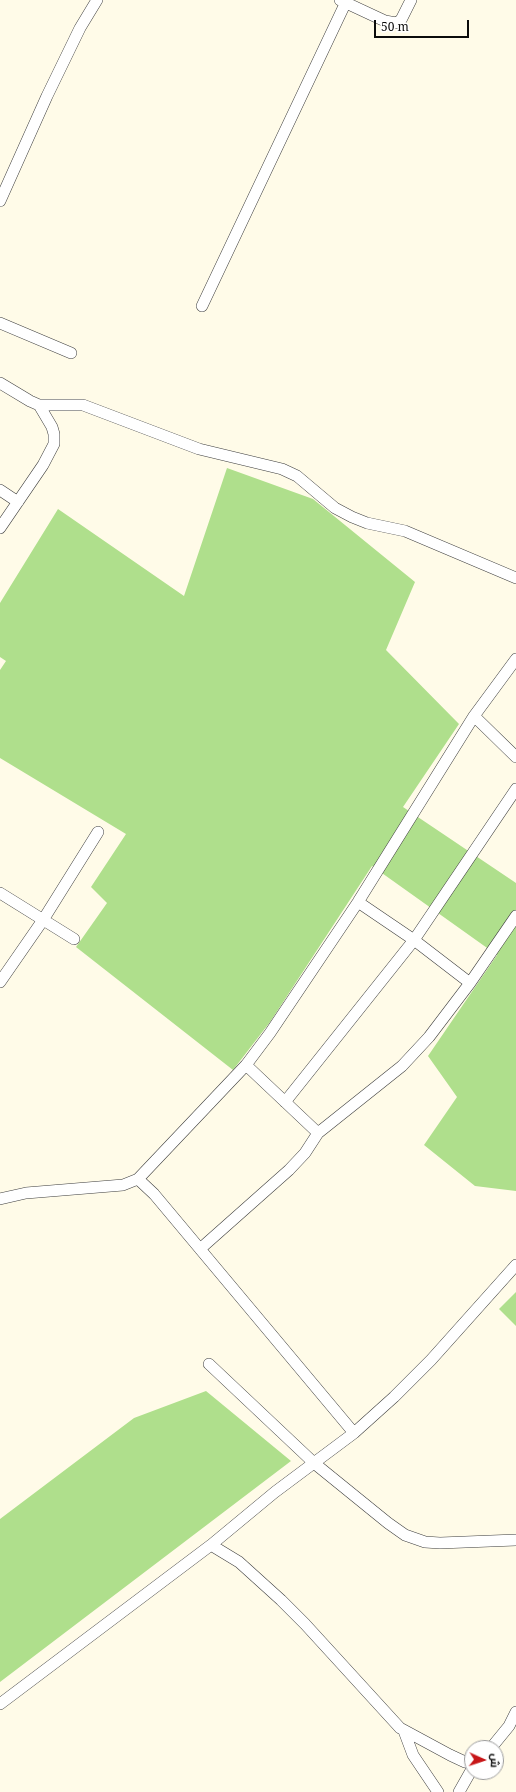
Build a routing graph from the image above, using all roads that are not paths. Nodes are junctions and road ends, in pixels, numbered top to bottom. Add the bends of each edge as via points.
1 (97, 0) edge
2 (411, 0) edge
3 (343, 1) edge
4 (0, 201) edge
5 (202, 306) dead end
6 (0, 323) edge
7 (71, 353) dead end
8 (0, 383) edge
9 (39, 405) junction
10 (0, 490) edge
11 (18, 502) junction
12 (0, 528) edge
13 (516, 578) edge
14 (516, 659) edge
15 (474, 716) junction
16 (516, 757) edge
17 (516, 789) edge
18 (98, 832) dead end
19 (0, 893) edge
20 (358, 902) junction
21 (516, 916) edge
22 (43, 920) junction
23 (74, 940) dead end
24 (414, 940) junction
25 (0, 982) edge
26 (470, 983) junction
27 (246, 1065) junction
28 (286, 1102) junction
29 (318, 1133) junction
30 (138, 1180) junction
31 (0, 1200) edge
32 (200, 1248) junction
33 (516, 1265) edge
34 (209, 1364) dead end
35 (354, 1433) junction
36 (314, 1463) junction
37 (516, 1540) edge
38 (211, 1545) junction
39 (0, 1704) edge
40 (516, 1712) edge
41 (404, 1731) junction
42 (498, 1740) edge
43 (464, 1762) edge
44 (466, 1780) edge
45 (438, 1792) edge
46 (459, 1792) edge

1 - 4 street via 80,28 47,96
2 - 3 street via 401,20 396,23 385,21
3 - 5 street
6 - 7 street
8 - 9 street
9 - 11 street via 52,427 54,444
9 - 13 street via 83,405 199,449 282,468 297,476 335,508 352,517 405,531
10 - 11 street
11 - 12 street
14 - 15 street
15 - 16 street
15 - 20 street
17 - 24 street
18 - 22 street
19 - 22 street
20 - 24 street
20 - 27 street via 270,1034
21 - 26 street
22 - 23 street
22 - 25 street
24 - 26 street
24 - 28 street
26 - 29 street via 429,1037 402,1066
27 - 28 street
27 - 30 street
28 - 29 street
29 - 32 street via 305,1153 289,1170
30 - 31 street via 123,1185 26,1193
30 - 32 street via 154,1194
32 - 35 street
33 - 35 street via 425,1366
34 - 36 street
35 - 36 street
36 - 37 street via 406,1535 425,1542 440,1543
36 - 38 street
38 - 39 street
38 - 41 street via 239,1562 286,1605
40 - 42 street
41 - 43 street
41 - 45 street via 413,1756
44 - 46 street

